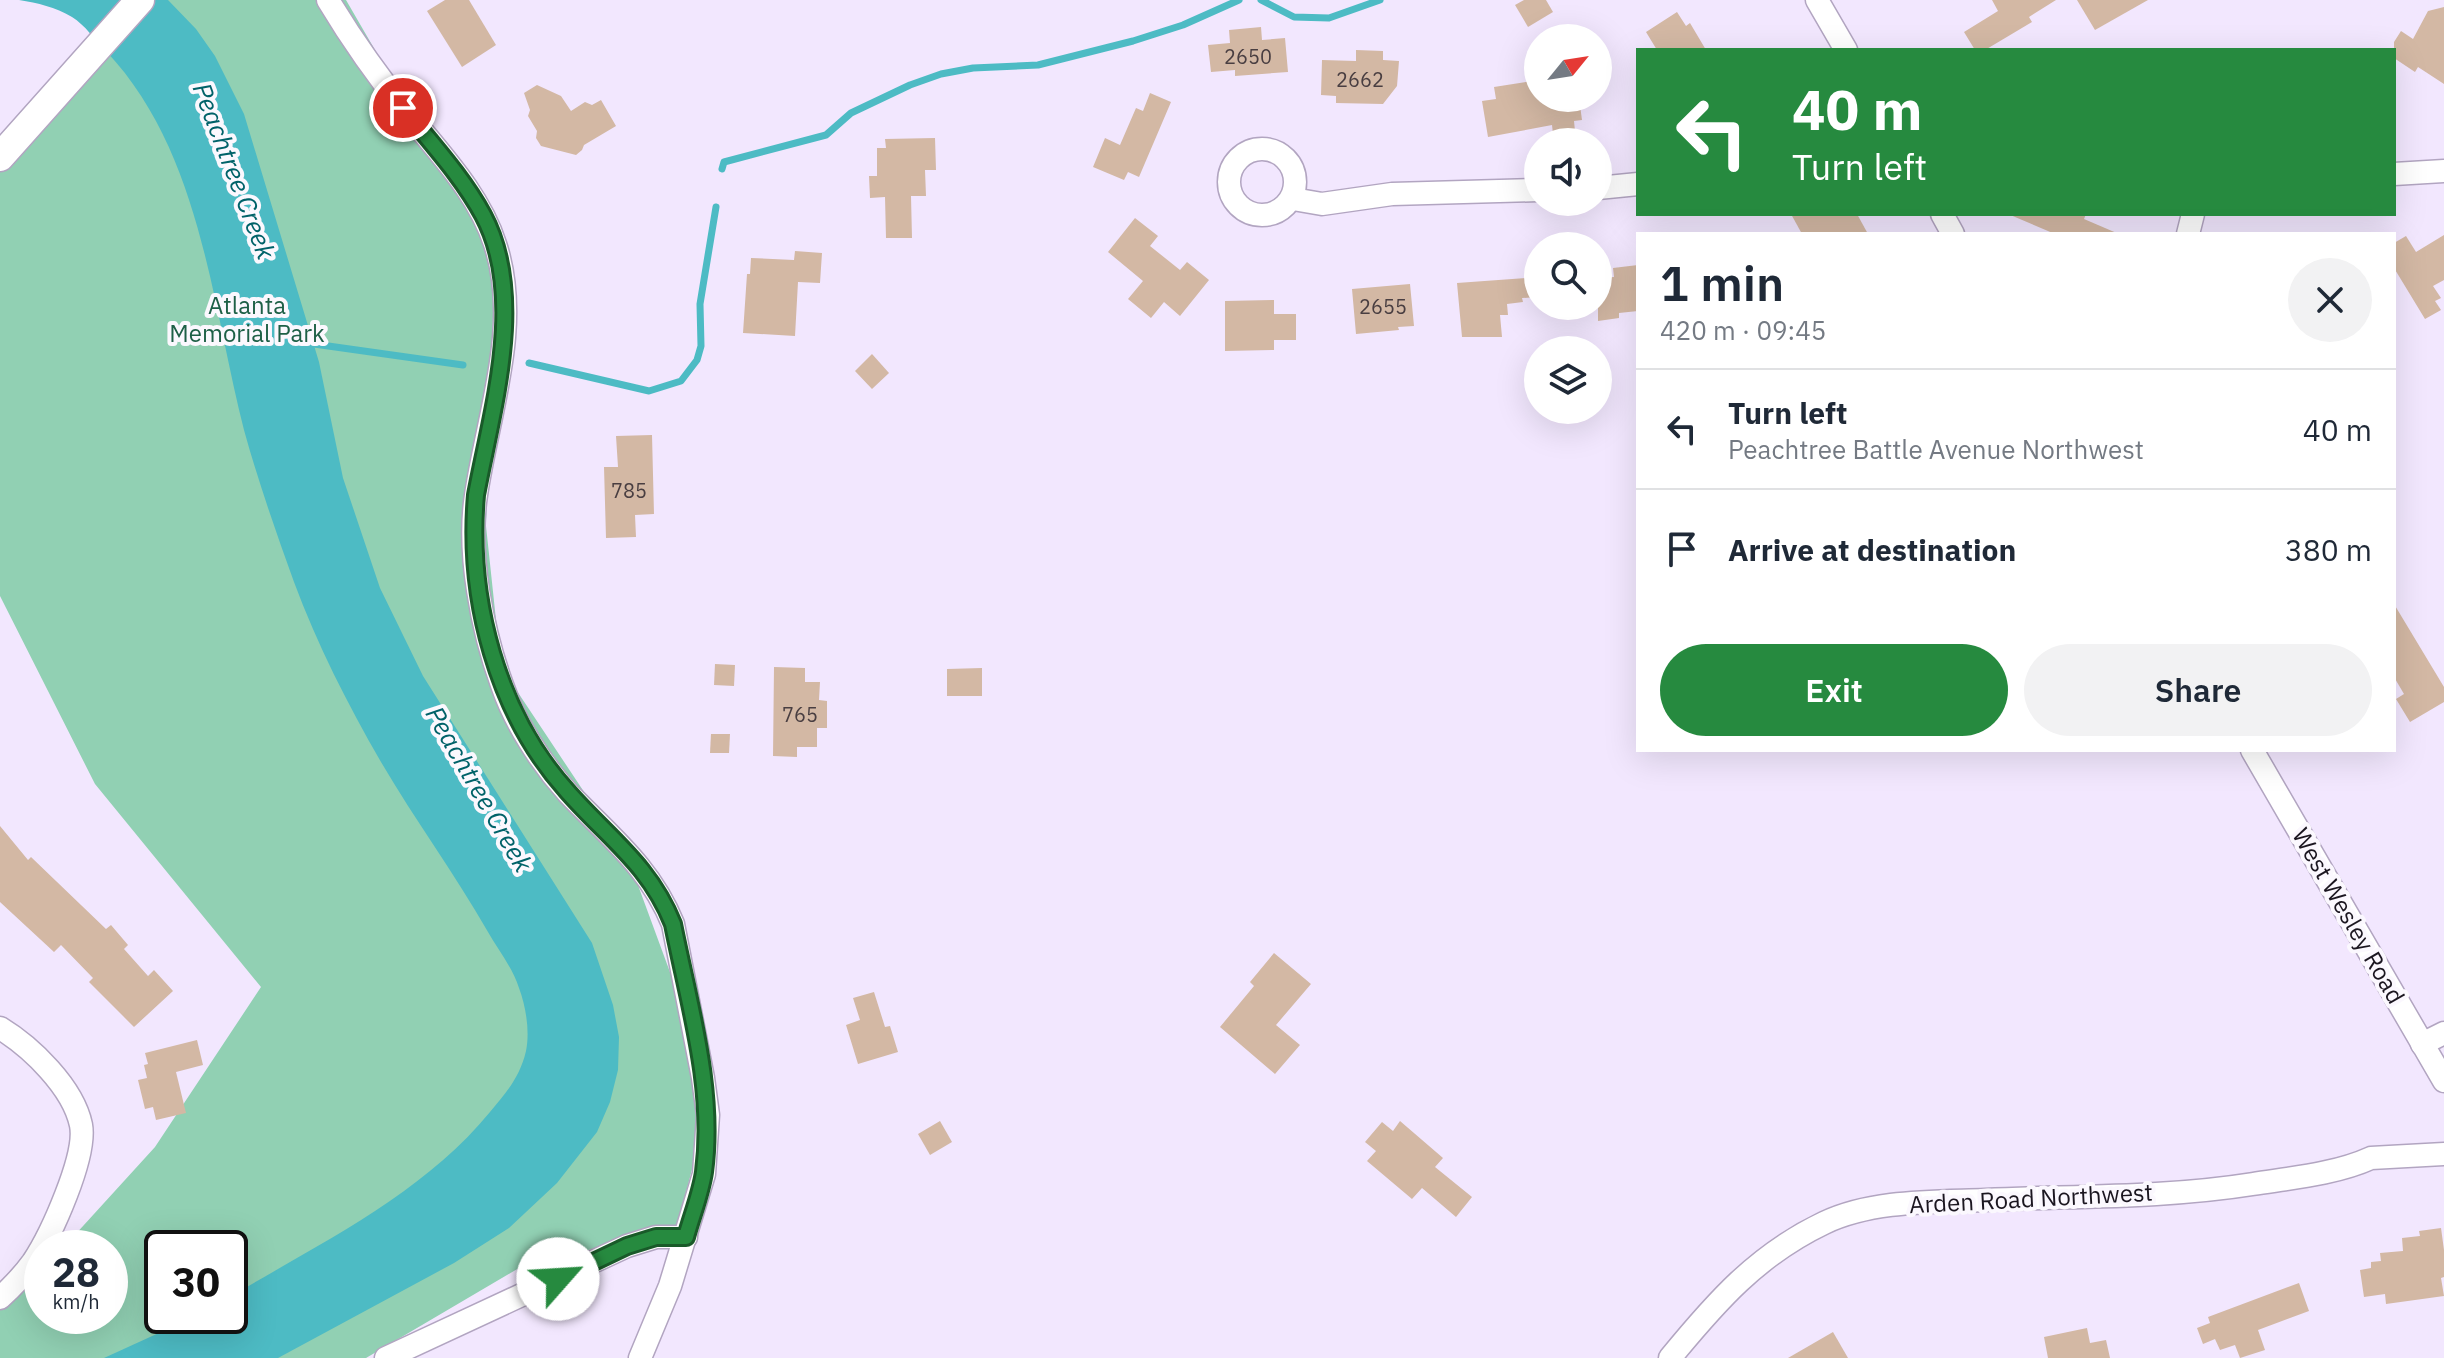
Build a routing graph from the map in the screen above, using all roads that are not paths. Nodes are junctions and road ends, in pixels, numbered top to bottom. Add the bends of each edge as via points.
1 (140, 0) edge
2 (328, 0) edge
3 (1817, 0) edge
4 (1845, 48) edge
5 (0, 157) edge
6 (2444, 171) edge
7 (2396, 174) edge
8 (1636, 184) edge
9 (1612, 187) edge
10 (1524, 190) edge
11 (1293, 199) dead end
12 (2253, 752) edge
13 (0, 1028) edge
14 (2444, 1033) edge
15 (2422, 1044) junction
16 (2444, 1081) edge
17 (2444, 1154) edge
18 (686, 1237) junction
19 (0, 1298) edge
20 (386, 1358) edge
21 (640, 1358) edge
22 (1670, 1358) edge

1 - 5 main road
2 - 18 street via 386,87 469,191 496,246 504,287 503,340 474,521 484,623 502,687 533,746 565,790 647,873 673,924 708,1115 704,1174
3 - 4 street
6 - 7 street
8 - 9 street
10 - 11 street via 1392,194 1322,204
12 - 15 street, West Wesley Road
13 - 19 street via 42,1061 70,1099 81,1125 81,1153 34,1261
14 - 15 street
15 - 16 street, West Wesley Road
17 - 22 street, Arden Road Northwest via 2371,1158 2225,1188 1855,1211 1798,1237 1741,1277
18 - 20 street via 656,1237 627,1246
18 - 21 street

